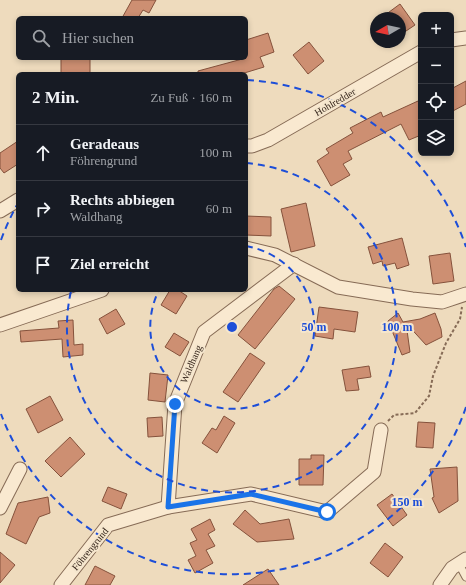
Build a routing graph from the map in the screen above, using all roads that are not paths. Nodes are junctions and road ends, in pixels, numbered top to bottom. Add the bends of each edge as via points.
1 (466, 38) edge
2 (454, 40) edge
3 (418, 54) edge
4 (248, 146) edge
5 (16, 201) edge
6 (0, 211) edge
7 (248, 248) edge
8 (294, 264) junction
9 (96, 292) edge
10 (465, 294) edge
11 (0, 325) edge
12 (381, 430) road end
13 (20, 469) dead end
14 (168, 507) junction
15 (0, 508) edge
16 (462, 561) edge
17 (466, 577) edge
18 (61, 585) edge
19 (440, 585) edge

1 - 2 street
3 - 4 street, Hohlredder via 268,140
5 - 6 street
7 - 8 street via 275,255
8 - 10 street via 338,287 442,302
8 - 14 street, Waldhang via 204,332 175,404
9 - 11 street
12 - 14 street, Föhrengrund via 374,472 327,512 251,494
13 - 15 street
14 - 18 street, Föhrengrund via 108,525
16 - 17 lane
16 - 19 street via 452,568

